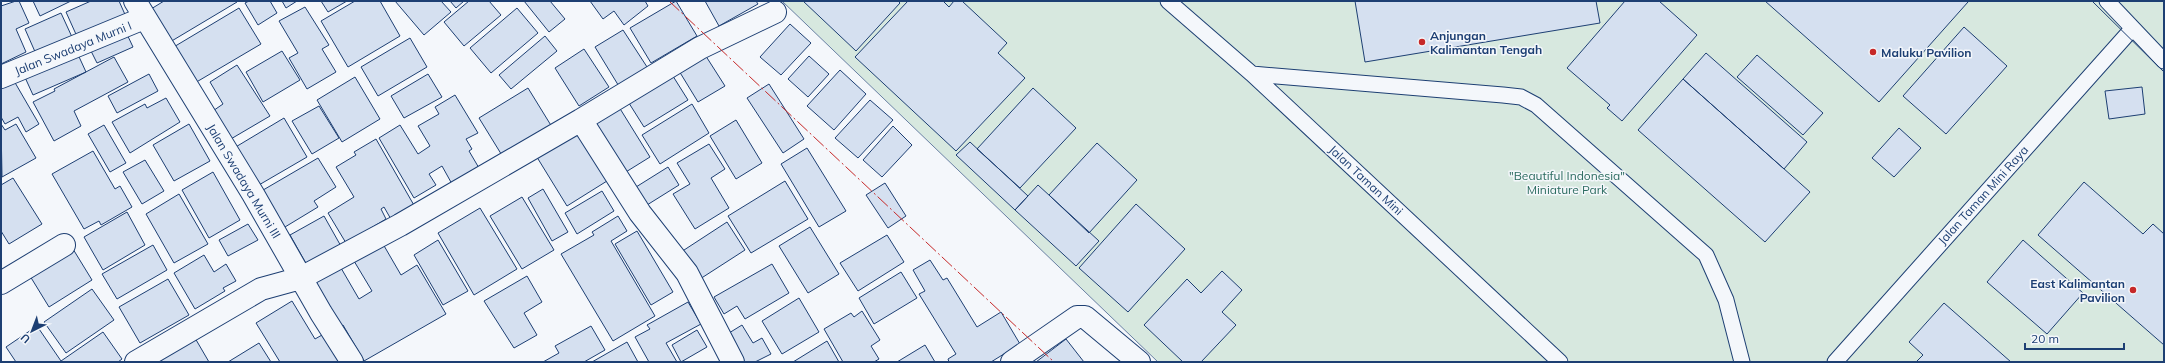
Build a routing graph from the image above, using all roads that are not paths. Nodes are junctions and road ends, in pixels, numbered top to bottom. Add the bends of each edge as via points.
1 (1168, 1) edge
2 (2107, 1) edge
3 (142, 7) edge
4 (775, 12) dead end
5 (2132, 29) junction
6 (2164, 61) edge
7 (1252, 74) junction
8 (1, 77) edge
9 (581, 120) junction
10 (64, 245) dead end
11 (8, 278) edge
12 (301, 278) junction
13 (136, 362) edge
14 (352, 362) edge
15 (733, 362) edge
16 (1012, 362) edge
17 (1139, 362) edge
18 (1560, 362) edge
19 (1742, 362) edge
20 (1835, 362) edge

1 - 7 lane, Jalan Taman Mini
2 - 5 lane
3 - 8 street, Jalan Swadaya Murni I
3 - 12 street, Jalan Swadaya Murni III
4 - 9 street via 700,48
5 - 6 lane
5 - 20 lane, Jalan Taman Mini Raya
7 - 18 lane, Jalan Taman Mini
7 - 19 lane via 1503,95 1521,97 1536,105 1706,255 1726,300
9 - 12 street via 400,225
9 - 15 street via 640,213 687,273
10 - 11 street
12 - 13 street via 261,289
12 - 14 street, Jalan Swadaya Murni III
16 - 17 street via 1077,317 1085,317

